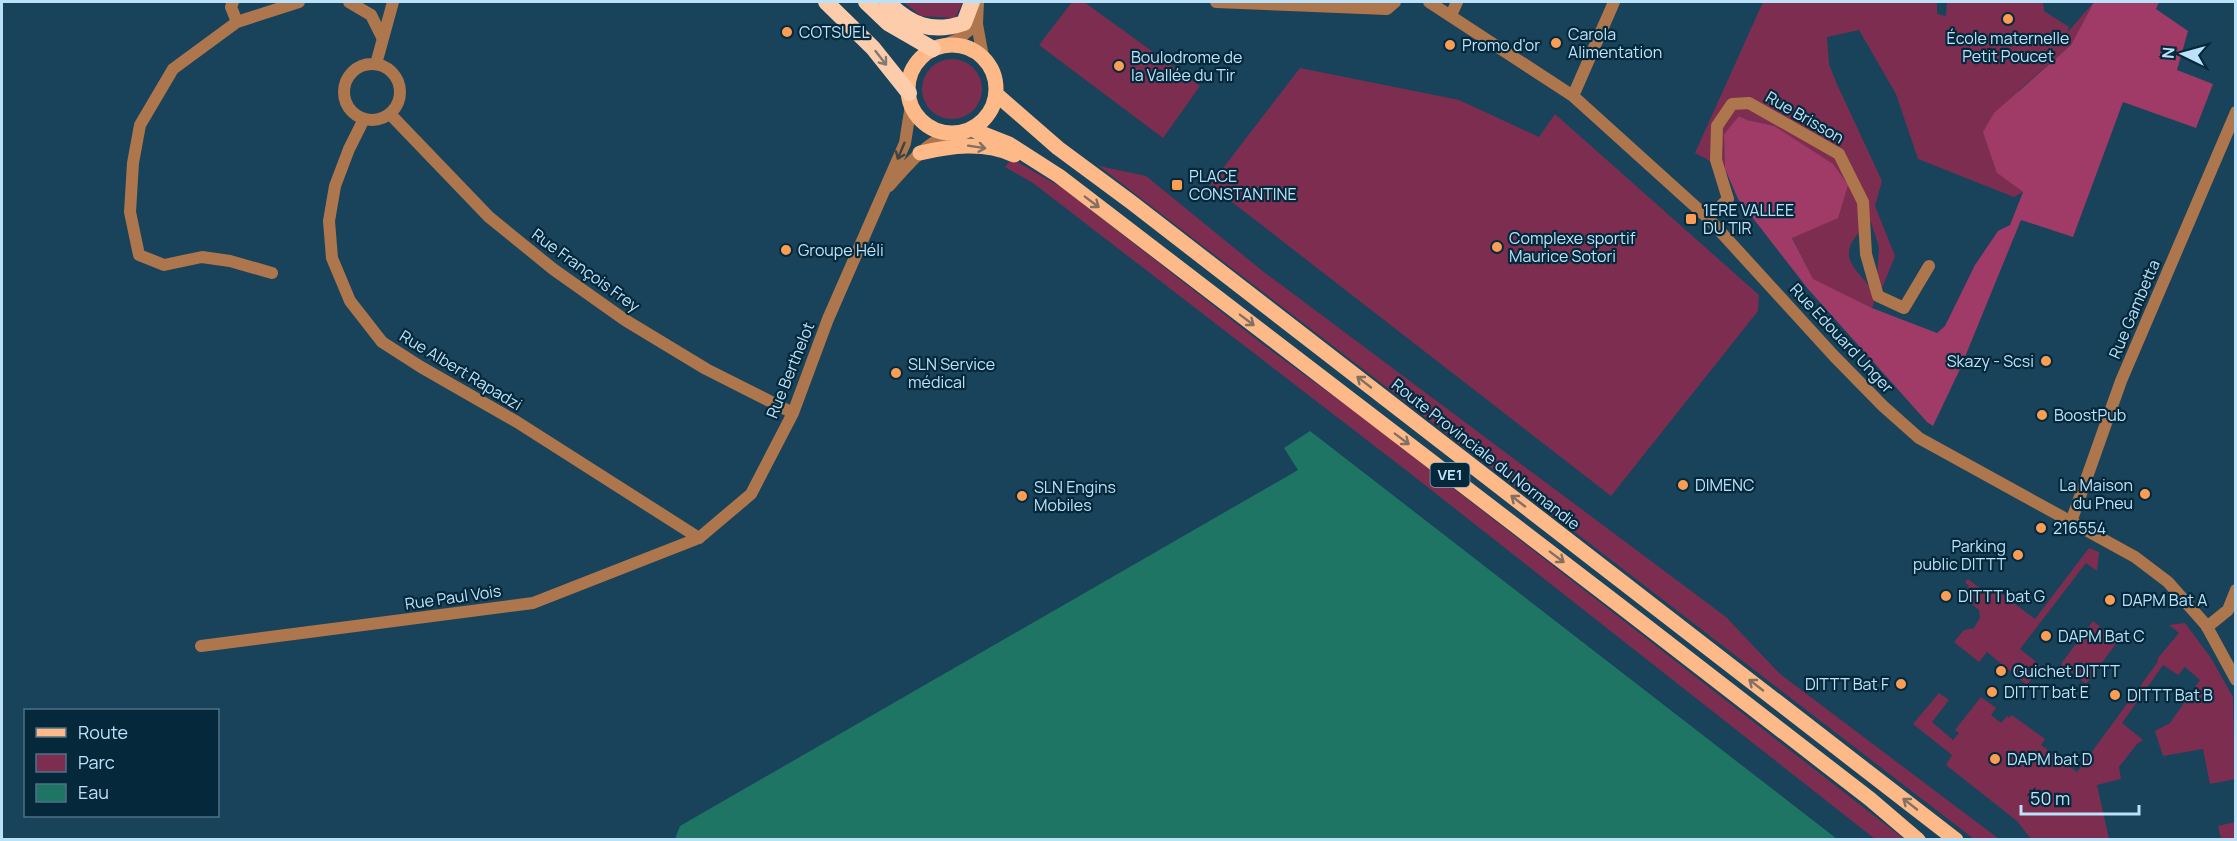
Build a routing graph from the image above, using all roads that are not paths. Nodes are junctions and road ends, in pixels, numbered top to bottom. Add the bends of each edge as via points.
1 (233, 2) edge
2 (299, 2) edge
3 (349, 2) edge
4 (393, 2) edge
5 (826, 2) edge
6 (866, 2) edge
7 (886, 2) edge
8 (972, 2) edge
9 (978, 2) edge
10 (1216, 2) edge
11 (1395, 2) edge
12 (1429, 2) edge
13 (1457, 2) edge
14 (1614, 2) edge
15 (1451, 15) junction
16 (237, 22) junction
17 (977, 24) junction
18 (382, 37) junction
19 (938, 48) junction
20 (983, 57) junction
21 (376, 64) junction
22 (996, 94) junction
23 (1573, 96) junction
24 (910, 99) junction
25 (2235, 112) edge
26 (390, 114) junction
27 (364, 119) junction
28 (971, 129) junction
29 (951, 133) junction
30 (920, 153) junction
31 (1059, 176) junction
32 (882, 194) junction
33 (1708, 218) junction
34 (1929, 266) dead end
35 (272, 273) dead end
36 (793, 413) junction
37 (2071, 522) junction
38 (699, 538) junction
39 (2235, 590) edge
40 (2232, 611) edge
41 (2207, 627) junction
42 (201, 646) dead end
43 (2235, 680) edge
44 (1918, 840) edge
45 (1956, 840) edge

1 - 16 street
2 - 16 street
3 - 18 street via 371,15
4 - 18 street
5 -> 24 highway via 873,48
6 - 19 highway via 888,23
7 - 8 highway via 911,20 931,28 948,28 964,22
9 - 17 street
10 - 11 street via 1387,9
12 - 15 street, Rue Edouard Unger
13 - 15 street
14 - 23 street
15 - 23 street, Rue Edouard Unger
16 - 35 street via 173,69 140,125 130,212 139,255 164,265 202,256
17 - 19 street
17 - 20 street
18 - 21 street
19 - 20 main road via 964,46
19 - 24 main road via 914,67
20 - 22 main road via 994,75
21 - 26 street via 392,72 400,89
21 - 27 street via 358,68 346,82 349,109
22 - 28 main road via 988,115
45 -> 22 main road, Route Provinciale du Normandie / VE1 via 1058,148
23 - 33 street, Rue Edouard Unger
24 - 29 main road via 927,125
24 -> 32 street, Rue Berthelot via 905,143
25 - 37 street, Rue Gambetta via 2121,381
26 - 27 street
26 - 36 street, Rue François Frey via 489,217 553,269 625,320 706,369
27 - 38 street, Rue Albert Rapadzi via 335,186 329,221 332,258 350,301 382,342
28 - 29 main road
28 - 31 main road, VE1 via 1009,144
29 - 30 street, Rue Berthelot via 933,141
30 -> 31 main road via 967,145 1005,151
30 - 32 street, Rue Berthelot
31 -> 44 main road, VE1 via 1619,604
32 - 36 street, Rue Berthelot
33 - 34 street, Rue Brisson via 1728,199 1716,160 1717,126 1732,104 1749,103 1839,154 1863,202 1866,254 1878,296 1904,308
33 - 37 street, Rue Edouard Unger via 1834,356 1919,438
36 - 38 street, Rue Berthelot via 751,494
37 - 41 street, Rue Edouard Unger via 2135,557 2168,582
38 - 42 street, Rue Paul Vois via 533,603
39 - 40 street
40 - 41 street
41 - 43 street, Rue Edouard Unger

